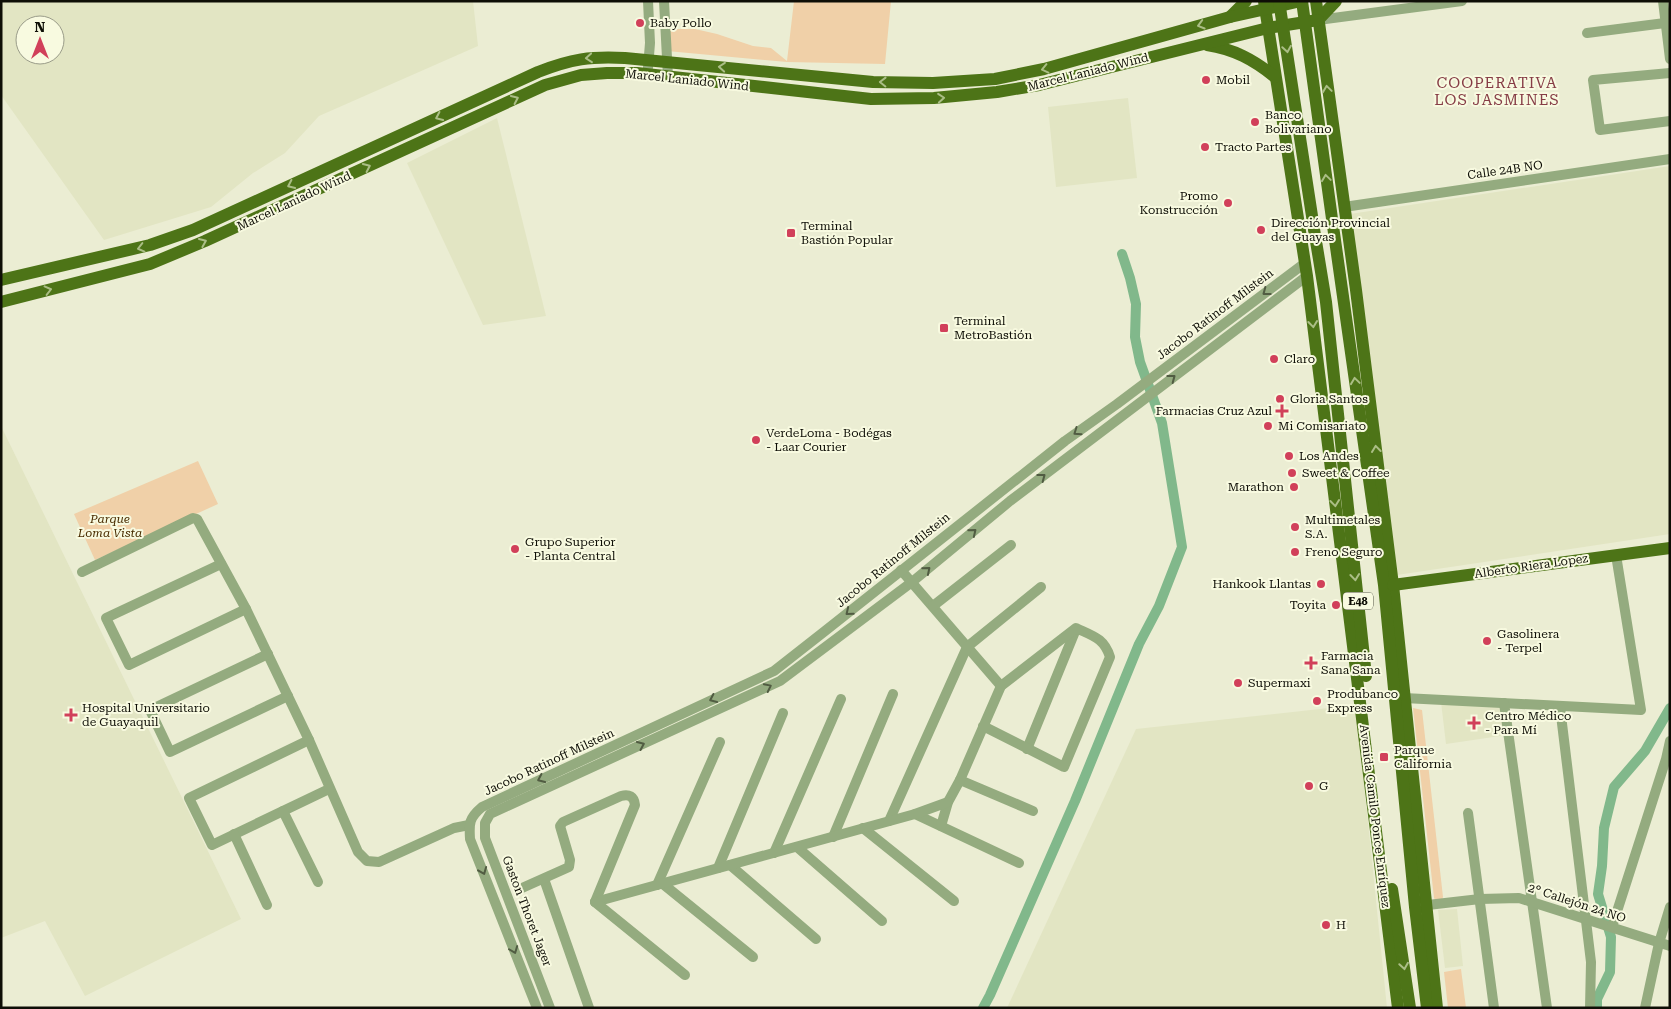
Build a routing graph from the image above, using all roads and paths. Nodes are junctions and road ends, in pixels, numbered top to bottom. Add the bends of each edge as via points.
1 (648, 1) edge
2 (664, 1) edge
3 (1246, 1) edge
4 (1279, 1) edge
5 (1301, 1) edge
6 (1316, 1) edge
7 (1336, 1) edge
8 (1462, 1) edge
9 (1663, 1) edge
10 (1265, 5) edge
11 (1230, 18) junction
12 (1318, 20) junction
13 (1666, 23) junction
14 (1268, 28) junction
15 (1587, 33) dead end
16 (1202, 44) junction
17 (1670, 59) edge
18 (649, 60) junction
19 (667, 62) junction
20 (1670, 73) edge
21 (648, 74) junction
22 (668, 77) junction
23 (1275, 77) junction
24 (1670, 120) edge
25 (1670, 159) edge
26 (1344, 206) junction
27 (1314, 230) junction
28 (1305, 262) junction
29 (1339, 270) junction
30 (1307, 276) junction
31 (1, 280) edge
32 (1356, 290) junction
33 (1, 302) edge
34 (1326, 302) junction
35 (1347, 322) junction
36 (1011, 545) dead end
37 (1670, 548) edge
38 (1616, 555) junction
39 (220, 564) junction
40 (901, 570) junction
41 (82, 572) dead end
42 (912, 582) junction
43 (1389, 585) junction
44 (1041, 587) dead end
45 (933, 606) junction
46 (246, 609) junction
47 (1076, 628) junction
48 (967, 647) junction
49 (268, 654) junction
50 (1394, 684) junction
51 (1001, 686) junction
52 (893, 694) dead end
53 (288, 696) junction
54 (1404, 698) junction
55 (841, 699) dead end
56 (1504, 703) junction
57 (1560, 707) junction
58 (783, 713) dead end
59 (1397, 718) junction
60 (984, 726) junction
61 (309, 740) junction
62 (1670, 741) edge
63 (720, 742) dead end
64 (618, 744) junction
65 (1027, 748) junction
66 (622, 753) junction
67 (1668, 761) edge
68 (960, 780) junction
69 (329, 789) junction
70 (948, 802) junction
71 (283, 811) junction
72 (1034, 811) dead end
73 (1468, 812) dead end
74 (915, 814) junction
75 (889, 821) junction
76 (484, 823) joint
77 (469, 825) junction
78 (1384, 825) junction
79 (941, 826) junction
80 (863, 828) junction
81 (234, 834) junction
82 (833, 837) junction
83 (797, 846) junction
84 (1378, 848) junction
85 (774, 853) junction
86 (1019, 862) dead end
87 (730, 865) junction
88 (1389, 865) junction
89 (718, 868) junction
90 (544, 879) junction
91 (318, 882) dead end
92 (660, 885) junction
93 (522, 888) dead end
94 (1480, 899) junction
95 (1394, 900) junction
96 (954, 901) dead end
97 (1532, 901) junction
98 (595, 902) junction
99 (267, 905) dead end
100 (1420, 906) junction
101 (1670, 907) edge
102 (1585, 918) junction
103 (882, 921) dead end
104 (1612, 927) junction
105 (816, 939) dead end
106 (1659, 943) junction
107 (1670, 946) edge
108 (753, 957) dead end
109 (1392, 958) junction
110 (535, 966) junction
111 (522, 971) junction
112 (685, 976) dead end
113 (537, 1008) edge
114 (550, 1008) edge
115 (590, 1008) edge
116 (1398, 1008) edge
117 (1410, 1008) edge
118 (1428, 1008) edge
119 (1437, 1008) edge
120 (1494, 1008) edge
121 (1547, 1008) edge
122 (1590, 1008) edge
123 (1645, 1008) edge

1 - 18 street
2 - 19 street
3 - 11 main road
4 -> 27 main road, Avenida Camilo Ponce Enríquez / E48, bridge
5 - 10 main road, Marcel Laniado Wind
29 -> 5 main road, E48, bridge
6 - 12 main road, E48
7 - 12 main road
8 - 12 street
9 - 13 street
10 - 11 main road, Marcel Laniado Wind
10 - 14 main road, Avenida Camilo Ponce Enríquez / E48
11 -> 19 main road, Marcel Laniado Wind via 1044,69 995,79 873,82
12 - 14 main road, Marcel Laniado Wind
26 -> 12 main road, E48
13 - 15 street
13 - 17 street
14 - 16 main road, Marcel Laniado Wind
14 - 23 main road, Avenida Camilo Ponce Enríquez / E48
22 -> 16 main road, Marcel Laniado Wind via 871,100 934,98 1039,85
16 - 23 main road via 1242,54
18 - 19 main road, Marcel Laniado Wind
18 - 21 street
18 -> 31 main road, Marcel Laniado Wind via 601,57 560,63 193,230 150,246
19 - 22 street
20 - 24 street via 1593,80 1600,130
21 - 22 main road, Marcel Laniado Wind
33 -> 21 main road, Marcel Laniado Wind via 150,264 545,85 581,75
23 - 28 main road, Avenida Camilo Ponce Enríquez / E48
25 - 26 street, Calle 24B NO
26 - 32 main road, E48
27 - 30 main road
27 - 34 main road, Avenida Camilo Ponce Enríquez / E48
28 - 30 main road, Avenida Camilo Ponce Enríquez / E48
28 -> 40 street, Jacobo Ratinoff Milstein via 1065,441
29 - 32 main road
29 - 35 main road, E48
30 - 34 main road
42 -> 30 street, Jacobo Ratinoff Milstein via 1010,501
30 -> 84 main road, Avenida Camilo Ponce Enríquez / E48
32 - 35 main road
43 -> 32 main road, E48
34 -> 78 main road, Avenida Camilo Ponce Enríquez / E48
43 -> 35 main road, E48
36 - 45 street
37 - 38 main road, Alberto Riera Lopez
38 - 43 main road, Alberto Riera Lopez
38 - 57 street via 1641,710
39 - 41 street via 200,523 192,518
39 - 46 street
39 - 46 street via 106,618 129,665
40 - 42 street
40 -> 64 street, Jacobo Ratinoff Milstein via 774,671
42 - 45 street
66 -> 42 street, Jacobo Ratinoff Milstein via 780,681
43 - 50 main road, E48
43 - 54 main road, E48
44 - 48 street
45 - 48 street
46 - 49 street
47 - 51 street
47 - 65 street
47 - 65 street via 1100,640 1110,657 1064,767
48 - 51 street
48 - 75 street
49 - 53 street
49 - 53 street via 150,710 170,752
50 - 54 main road
50 - 59 main road, E48
51 - 60 street
52 - 82 street
53 - 61 street
54 - 56 street
54 - 59 main road
54 - 100 main road, E48 via 1423,879
55 - 85 street
56 - 57 street
56 - 97 street
57 - 102 street
58 - 89 street
59 - 100 main road, E48
60 - 65 street
60 - 68 street
61 - 69 street
61 - 81 street via 189,798 212,845
62 - 67 street
63 - 92 street
64 - 66 street
64 -> 77 street, Jacobo Ratinoff Milstein via 482,807 472,815
66 - 76 street, Jacobo Ratinoff Milstein via 501,808 490,814
67 - 104 street
68 - 70 street
68 - 72 street
69 - 71 street
69 - 77 street via 358,852 367,860 379,862 454,828
70 - 74 street
70 - 79 street
71 - 81 street
71 - 91 street
73 - 94 street
74 - 75 street
74 - 79 street
75 - 80 street
76 - 110 street, Gaston Thoret Jager via 485,838
77 -> 111 street via 470,839
78 - 84 main road
78 - 88 main road, Avenida Camilo Ponce Enríquez / E48
79 - 86 street
80 - 82 street
80 - 96 street
81 - 99 street
82 - 83 street
83 - 85 street
83 - 103 street
84 - 88 main road
84 - 109 main road, Avenida Camilo Ponce Enríquez / E48
85 - 87 street
87 - 89 street
87 - 105 street
88 - 95 main road, Avenida Camilo Ponce Enríquez / E48
89 - 92 street
90 - 93 street
90 - 98 street via 569,868 570,860 560,826 563,822 620,796 631,796 635,805
90 - 115 street
92 - 98 street
92 - 108 street
94 - 97 street, 2° Callejón 24 NO
94 - 100 street, 2° Callejón 24 NO
94 - 120 street
95 - 109 main road
95 -> 117 main road, Avenida Camilo Ponce Enríquez / E48
97 - 102 street, 2° Callejón 24 NO
97 - 121 street
98 - 112 street
100 - 118 main road, E48 via 1417,923
100 - 119 main road, E48
101 - 106 street
102 - 104 street, 2° Callejón 24 NO
102 - 122 street via 1591,962
104 - 106 street, 2° Callejón 24 NO
106 - 107 street, 2° Callejón 24 NO
106 - 123 street
109 - 116 main road, Avenida Camilo Ponce Enríquez / E48
110 - 111 street
110 - 114 street, Gaston Thoret Jager
111 - 113 street

